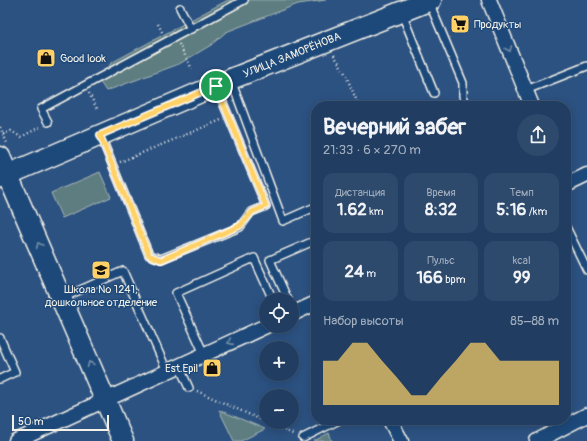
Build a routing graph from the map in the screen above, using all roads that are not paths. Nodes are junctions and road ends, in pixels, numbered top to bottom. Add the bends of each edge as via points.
1 (244, 0) edge
2 (430, 0) edge
3 (489, 0) edge
4 (180, 8) dead end
5 (401, 12) junction
6 (191, 29) junction
7 (587, 66) edge
8 (223, 83) junction
9 (526, 90) junction
10 (434, 93) dead end
11 (465, 101) edge
12 (530, 101) edge
13 (48, 122) road end
14 (100, 135) junction
15 (3, 170) edge
16 (587, 175) edge
17 (571, 183) edge
18 (311, 209) edge
19 (571, 237) edge
20 (311, 242) edge
21 (587, 270) edge
22 (270, 293) edge
23 (285, 293) edge
24 (62, 298) junction
25 (311, 305) edge
26 (299, 310) edge
27 (259, 329) edge
28 (0, 338) edge
29 (204, 354) junction
30 (173, 369) junction
31 (0, 379) edge
32 (189, 388) road end
33 (105, 400) junction
34 (587, 415) edge
35 (571, 423) edge
36 (328, 425) edge
37 (393, 425) edge
38 (568, 425) edge
39 (303, 438) road end
40 (16, 441) edge
41 (123, 441) edge
42 (401, 441) edge
43 (537, 441) edge

1 - 6 lane
2 - 5 street, УЛИЦА ЗАМОРЁНОВА
2 - 11 lane via 463,83
3 -> 9 street
4 - 6 lane
5 - 8 street, УЛИЦА ЗАМОРЁНОВА
5 - 10 lane
6 - 13 lane via 41,109
7 - 9 lane
8 - 14 street, УЛИЦА ЗАМОРЁНОВА
8 - 14 lane via 229,117 266,206 252,212 240,226 161,260 149,255
8 - 18 lane via 283,221
9 - 12 street
14 - 15 street, УЛИЦА ЗАМОРЁНОВА
24 -> 15 street
16 - 17 street
19 - 21 lane
20 - 23 lane via 270,260
22 - 29 lane via 254,258 176,293
24 - 30 lane via 123,271
33 -> 24 street
25 - 26 street
27 -> 29 street
28 - 31 lane via 15,372
29 - 30 street
30 - 32 lane
30 - 33 street
33 - 40 street
33 - 41 street
34 - 35 street
36 - 39 lane
37 - 42 street
38 - 43 street

